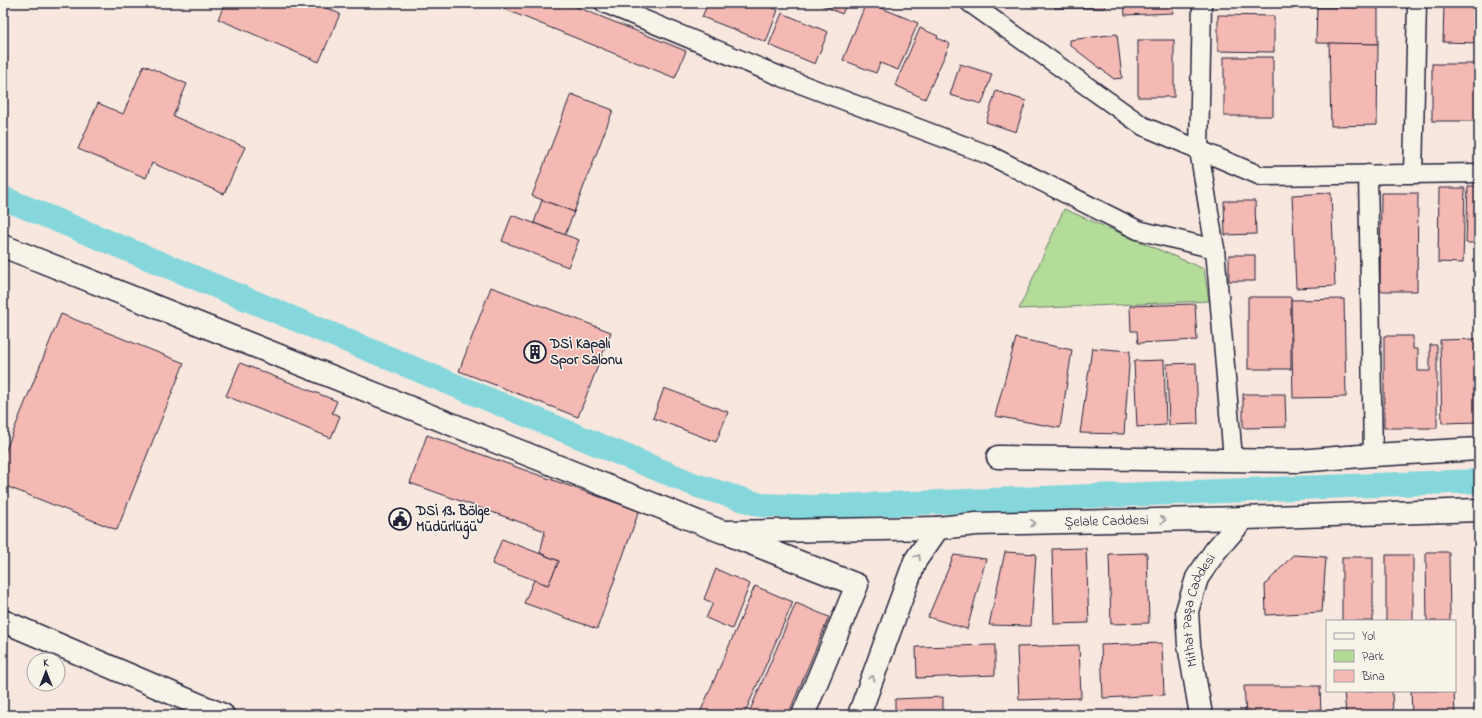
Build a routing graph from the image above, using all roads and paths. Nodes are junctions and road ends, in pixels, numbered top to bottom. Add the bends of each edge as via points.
1 (604, 3) edge
2 (970, 3) edge
3 (1202, 3) edge
4 (1417, 3) edge
5 (1199, 150) junction
6 (1479, 172) edge
7 (1368, 174) junction
8 (1413, 174) junction
9 (3, 246) edge
10 (1215, 249) junction
11 (1479, 449) edge
12 (1373, 455) junction
13 (998, 457) dead end
14 (1233, 459) junction
15 (1479, 510) edge
16 (1244, 518) junction
17 (938, 528) junction
18 (723, 532) junction
19 (3, 621) edge
20 (223, 715) edge
21 (803, 715) edge
22 (859, 715) edge
23 (1201, 715) edge

1 - 10 street via 782,77 989,155 1138,230
2 - 5 street via 1143,126
3 - 5 street
4 - 8 street
5 - 7 street via 1261,176
5 - 10 street
6 - 8 street
7 - 8 street
7 - 12 street
9 - 18 street
10 - 14 street
11 - 12 street
12 - 14 street via 1298,460
13 - 14 street
15 - 16 street, Şelale Caddesi
17 -> 16 street, Şelale Caddesi via 976,524
16 - 23 street, Mithat Paşa Caddesi via 1216,550 1197,578 1187,611 1189,645
17 - 18 street, Şelale Caddesi
22 -> 17 street via 915,561
18 - 21 street via 858,584
19 - 20 street

